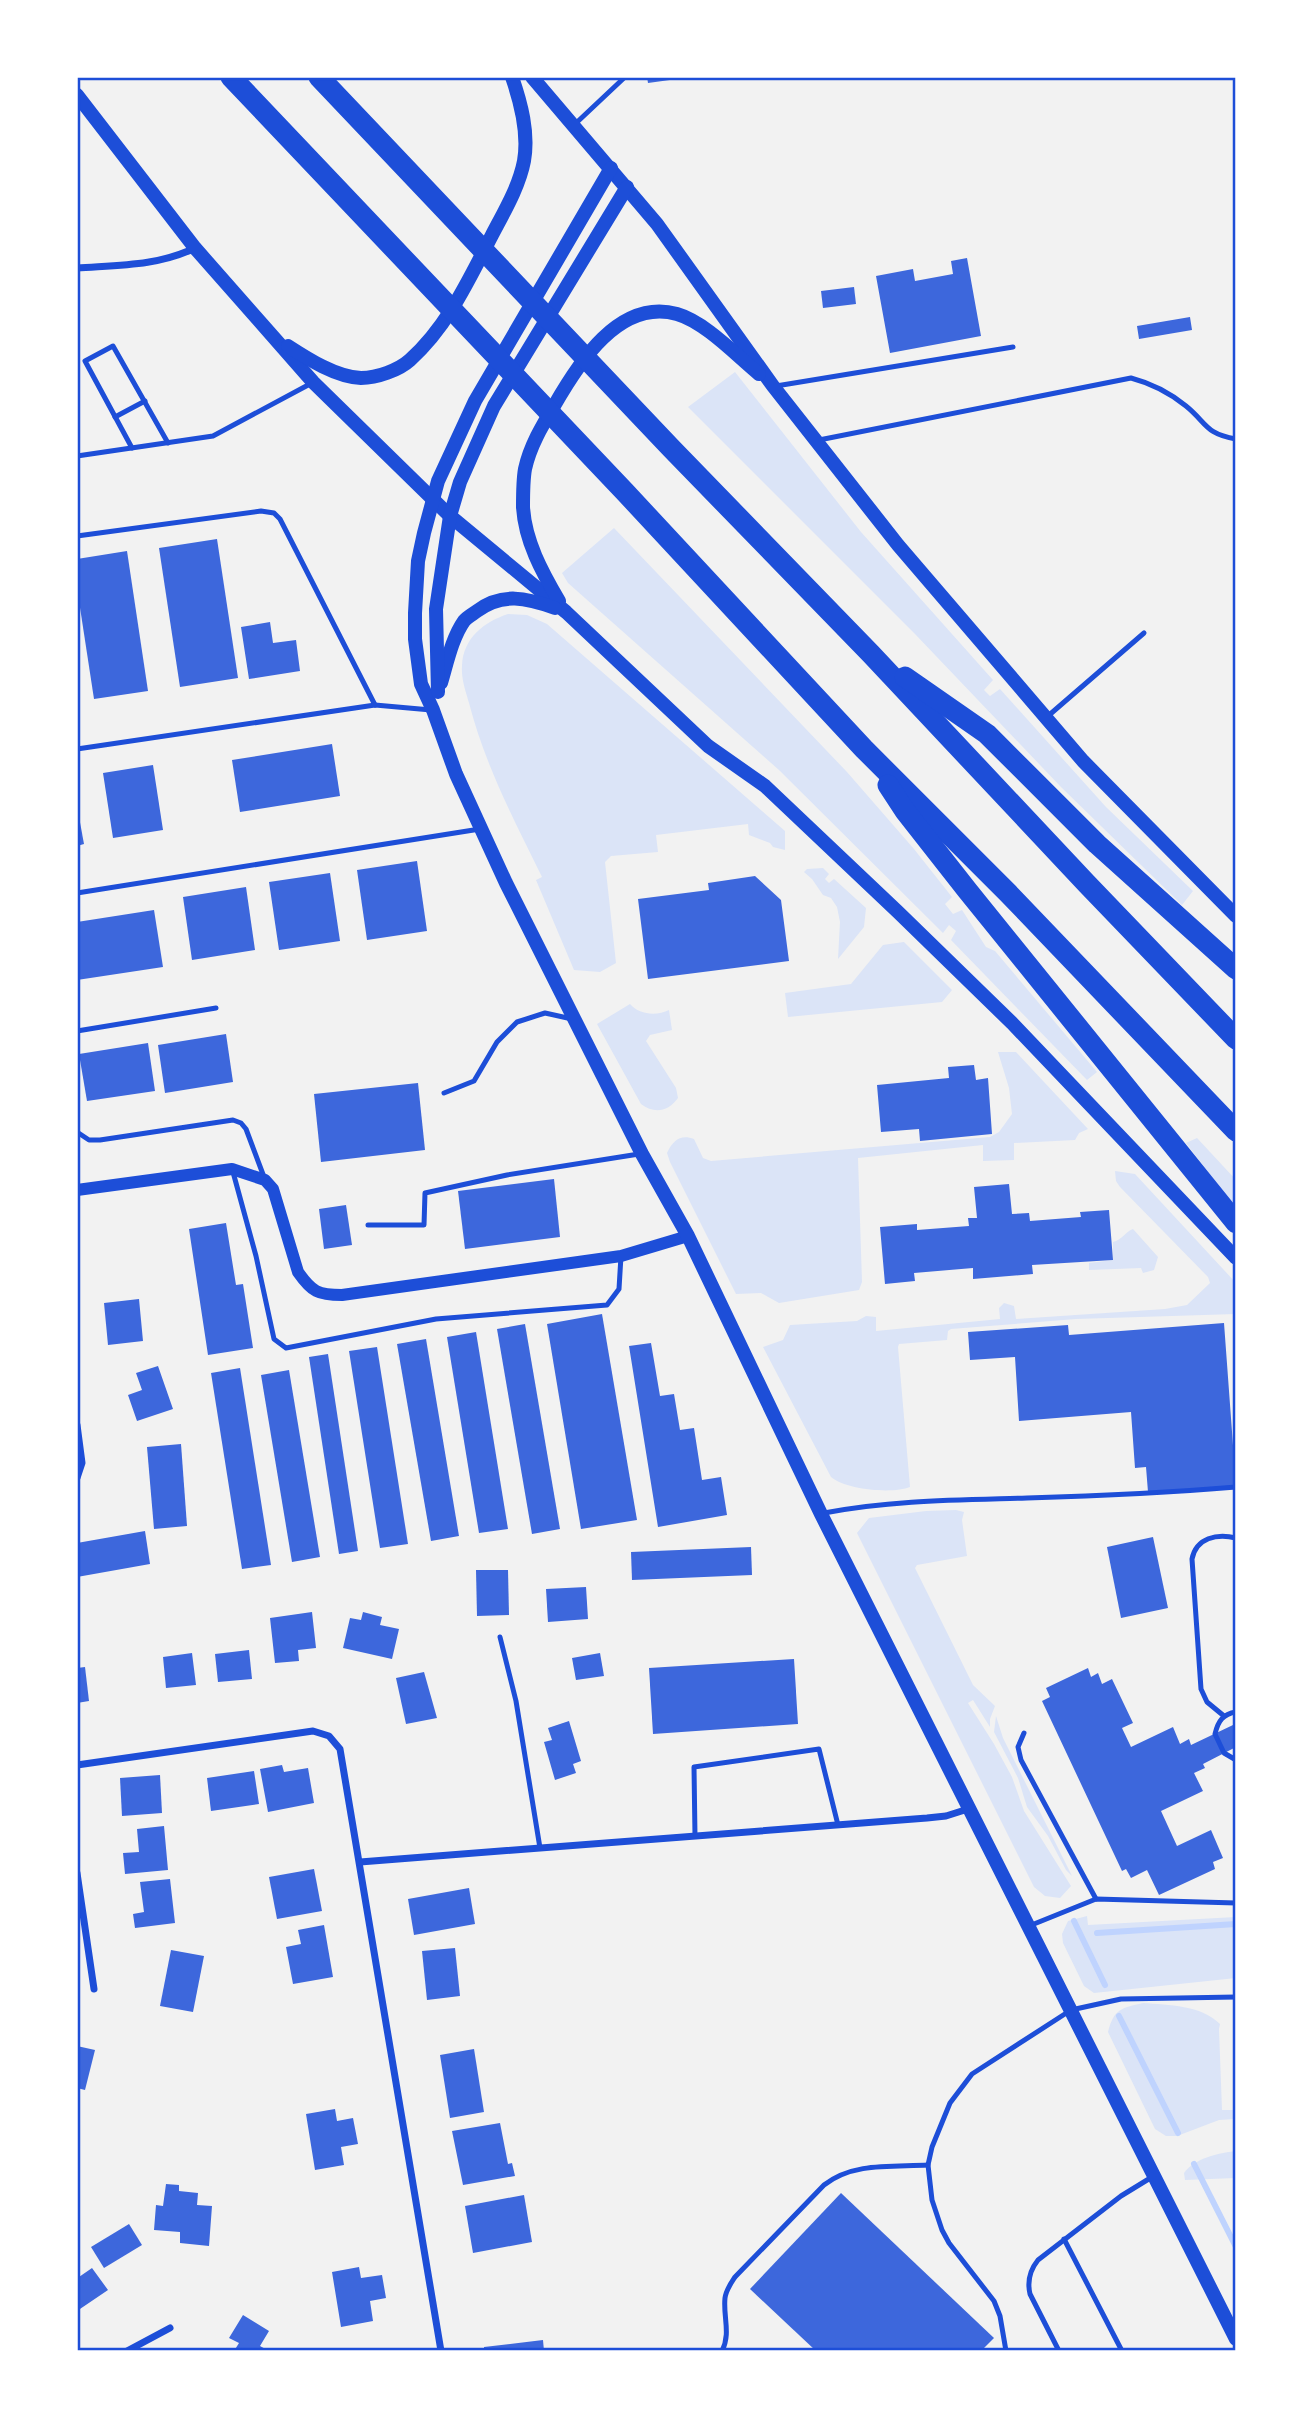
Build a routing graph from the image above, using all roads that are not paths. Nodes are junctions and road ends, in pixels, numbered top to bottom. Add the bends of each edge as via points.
1 (231, 77) edge
2 (319, 77) edge
3 (512, 77) edge
4 (532, 77) edge
5 (625, 77) edge
6 (77, 95) edge
7 (574, 125) junction
8 (611, 168) junction
9 (627, 187) junction
10 (195, 248) junction
11 (77, 268) edge
12 (269, 334) junction
13 (1013, 347) dead end
14 (313, 382) junction
15 (773, 386) junction
16 (145, 401) junction
17 (115, 417) junction
18 (1236, 439) edge
19 (816, 441) junction
20 (168, 443) junction
21 (132, 448) junction
22 (77, 456) edge
23 (433, 498) junction
24 (450, 516) junction
25 (77, 536) edge
26 (566, 612) junction
27 (1144, 633) dead end
28 (871, 654) junction
29 (438, 692) junction
30 (375, 705) junction
31 (433, 710) junction
32 (1045, 718) junction
33 (77, 749) edge
34 (864, 749) junction
35 (480, 829) junction
36 (77, 893) edge
37 (1236, 916) edge
38 (1236, 970) edge
39 (216, 1008) dead end
40 (575, 1020) junction
41 (77, 1031) edge
42 (1236, 1039) edge
43 (444, 1093) dead end
44 (1236, 1131) edge
45 (77, 1132) edge
46 (642, 1154) junction
47 (232, 1168) junction
48 (265, 1180) junction
49 (77, 1189) edge
50 (1236, 1223) edge
51 (368, 1225) dead end
52 (688, 1236) junction
53 (621, 1256) junction
54 (1236, 1258) edge
55 (77, 1425) edge
56 (77, 1479) edge
57 (1236, 1487) edge
58 (821, 1514) junction
59 (1236, 1538) edge
60 (500, 1637) dead end
61 (1236, 1712) edge
62 (1224, 1716) junction
63 (1024, 1733) dead end
64 (1236, 1760) edge
65 (77, 1765) edge
66 (968, 1809) junction
67 (838, 1825) junction
68 (695, 1836) junction
69 (540, 1848) junction
70 (360, 1862) junction
71 (77, 1874) edge
72 (1096, 1899) junction
73 (1236, 1903) edge
74 (1029, 1926) junction
75 (94, 1989) dead end
76 (1236, 1997) edge
77 (1071, 2010) junction
78 (928, 2165) junction
79 (1154, 2176) junction
80 (1064, 2239) junction
81 (170, 2328) dead end
82 (1236, 2339) edge
83 (127, 2351) edge
84 (442, 2351) edge
85 (722, 2351) edge
86 (1006, 2351) edge
87 (1059, 2351) edge
88 (1122, 2351) edge

1 - 34 highway
2 - 28 highway
3 - 12 main road via 526,138 524,162 463,290 427,343 408,362 361,378 314,361
4 - 7 main road
5 - 7 lane
6 - 10 main road
7 - 8 main road
8 - 9 main road
8 - 23 main road via 475,401
9 - 15 main road
9 - 24 main road via 494,406
10 - 11 street via 163,260
10 - 12 main road
12 - 14 main road
13 - 15 lane
14 - 20 lane via 213,436
14 - 23 main road
15 - 19 main road
15 - 26 main road via 698,323 678,314 658,312 632,318 604,336 574,371 537,435 525,470 523,507 529,539
16 - 17 lane
16 - 17 lane via 113,346 85,362
16 - 20 lane
17 - 21 lane
18 - 19 lane via 1208,430 1186,406 1149,383 1131,378
19 - 32 main road
20 - 21 lane
21 - 22 lane
23 - 24 main road
23 - 31 main road via 418,561 415,613 421,684
24 - 26 main road
24 - 29 main road via 436,609
25 - 30 lane via 274,513
26 - 29 main road via 526,598 486,604 465,620
26 - 54 main road via 709,746 765,786 898,912 1012,1023
27 - 32 lane
28 - 38 highway via 987,734 1087,834
28 - 42 highway
29 - 31 main road
30 - 31 lane
30 - 33 lane
31 - 35 main road
32 - 37 main road
34 - 44 highway
34 - 50 highway via 920,831
35 - 36 lane
35 - 40 main road
39 - 41 lane
40 - 43 lane via 545,1013 517,1023 497,1042 474,1081
40 - 46 main road
45 - 48 lane via 89,1140 100,1140 233,1120 246,1129
46 - 51 lane via 506,1174 425,1193 424,1225
46 - 52 main road
47 - 48 street
47 - 49 street
47 - 53 lane via 274,1339 286,1348 436,1318 607,1304 619,1289
48 - 53 street via 273,1189 298,1272 321,1295
52 - 53 street
52 - 58 main road
55 - 56 street via 82,1463
57 - 58 lane via 1143,1495 934,1501
58 - 66 main road
59 - 62 lane via 1207,1538 1196,1546 1192,1559 1201,1689 1207,1702
60 - 69 lane via 516,1701
61 - 62 lane
62 - 64 lane via 1215,1734 1224,1753
63 - 72 lane via 1018,1746 1021,1760
65 - 70 street via 313,1731 329,1736 340,1749
66 - 67 street via 946,1816
66 - 74 main road
67 - 68 street
67 - 68 lane via 819,1749 694,1767
68 - 69 street
69 - 70 street
70 - 84 street
71 - 75 street
72 - 73 lane
72 - 74 lane
74 - 77 main road
76 - 77 lane via 1121,1999
77 - 78 lane via 972,2074 950,2103
77 - 79 main road
78 - 85 lane via 854,2169 824,2185 735,2277 725,2298 727,2334
78 - 86 lane via 942,2230 994,2301
79 - 80 lane
79 - 82 main road
80 - 87 lane via 1033,2266 1028,2284
80 - 88 lane
81 - 83 street

